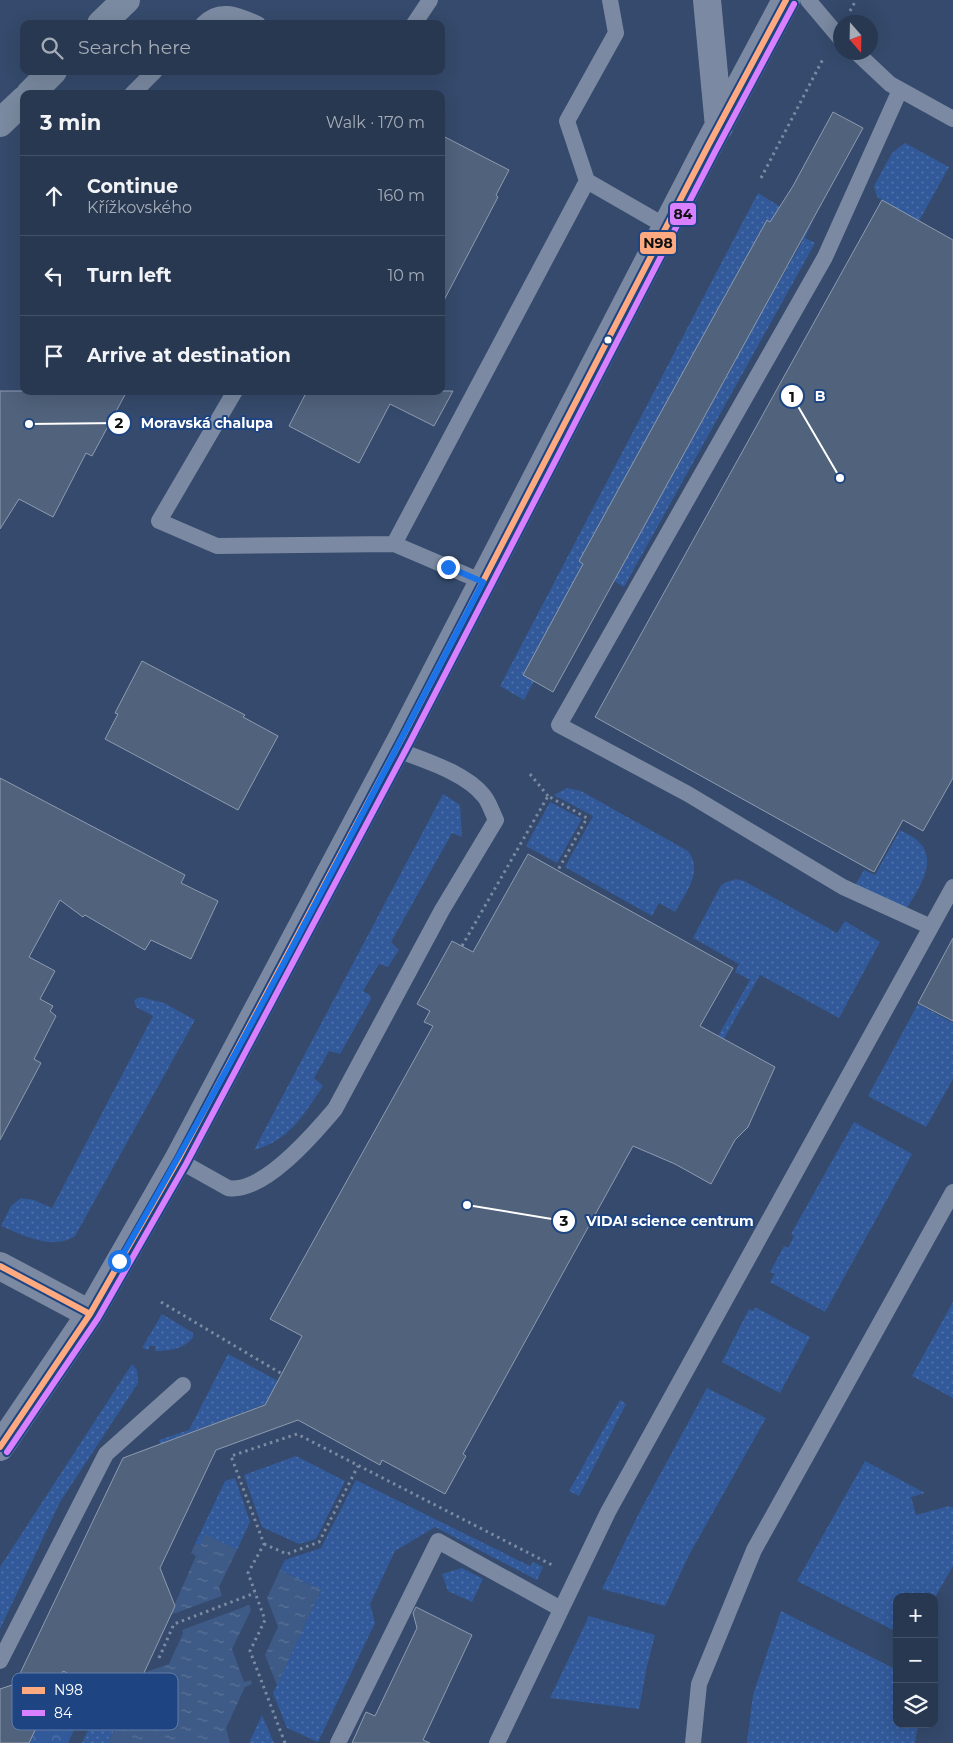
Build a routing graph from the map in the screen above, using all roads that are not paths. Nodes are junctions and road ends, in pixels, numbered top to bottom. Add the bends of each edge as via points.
1 (126, 0) edge
2 (430, 0) edge
3 (610, 0) edge
4 (707, 0) edge
5 (786, 0) edge
6 (808, 0) edge
7 (105, 20) edge
8 (209, 20) edge
9 (249, 20) edge
10 (417, 20) edge
11 (833, 30) edge
12 (864, 60) edge
13 (49, 75) edge
14 (151, 75) edge
15 (34, 90) edge
16 (136, 90) edge
17 (900, 90) junction
18 (20, 104) edge
19 (953, 119) edge
20 (0, 123) edge
21 (719, 127) junction
22 (587, 180) junction
23 (667, 227) junction
24 (233, 395) edge
25 (394, 544) junction
26 (483, 582) junction
27 (396, 749) junction
28 (953, 887) edge
29 (931, 927) junction
30 (178, 1160) junction
31 (953, 1192) edge
32 (0, 1266) edge
33 (90, 1314) junction
34 (183, 1385) dead end
35 (0, 1448) edge
36 (561, 1609) junction
37 (0, 1661) edge
38 (338, 1743) edge
39 (496, 1743) edge
40 (693, 1743) edge

1 - 7 highway
2 - 10 lane
3 - 22 lane via 616,33 567,121
4 - 21 street
5 - 21 street
6 - 11 lane
8 - 9 lane via 218,14 232,13
12 - 17 lane
13 - 15 highway
14 - 16 lane
17 - 19 lane
17 - 29 lane via 825,257 559,725 688,794 843,886
18 - 20 highway
21 - 23 street
22 - 23 lane
22 - 25 lane
23 - 26 street
24 - 25 lane via 158,521 217,546
25 - 26 lane
26 - 27 street
27 - 30 street
27 - 30 lane via 462,778 484,795 496,820 442,910 335,1110 319,1128 256,1183 234,1189
28 - 29 lane
29 - 36 lane via 608,1512
30 - 33 street
31 - 40 lane via 754,1550 699,1684
32 - 33 street
33 - 35 street
34 - 37 lane via 106,1454
36 - 38 lane via 438,1542
36 - 39 lane

